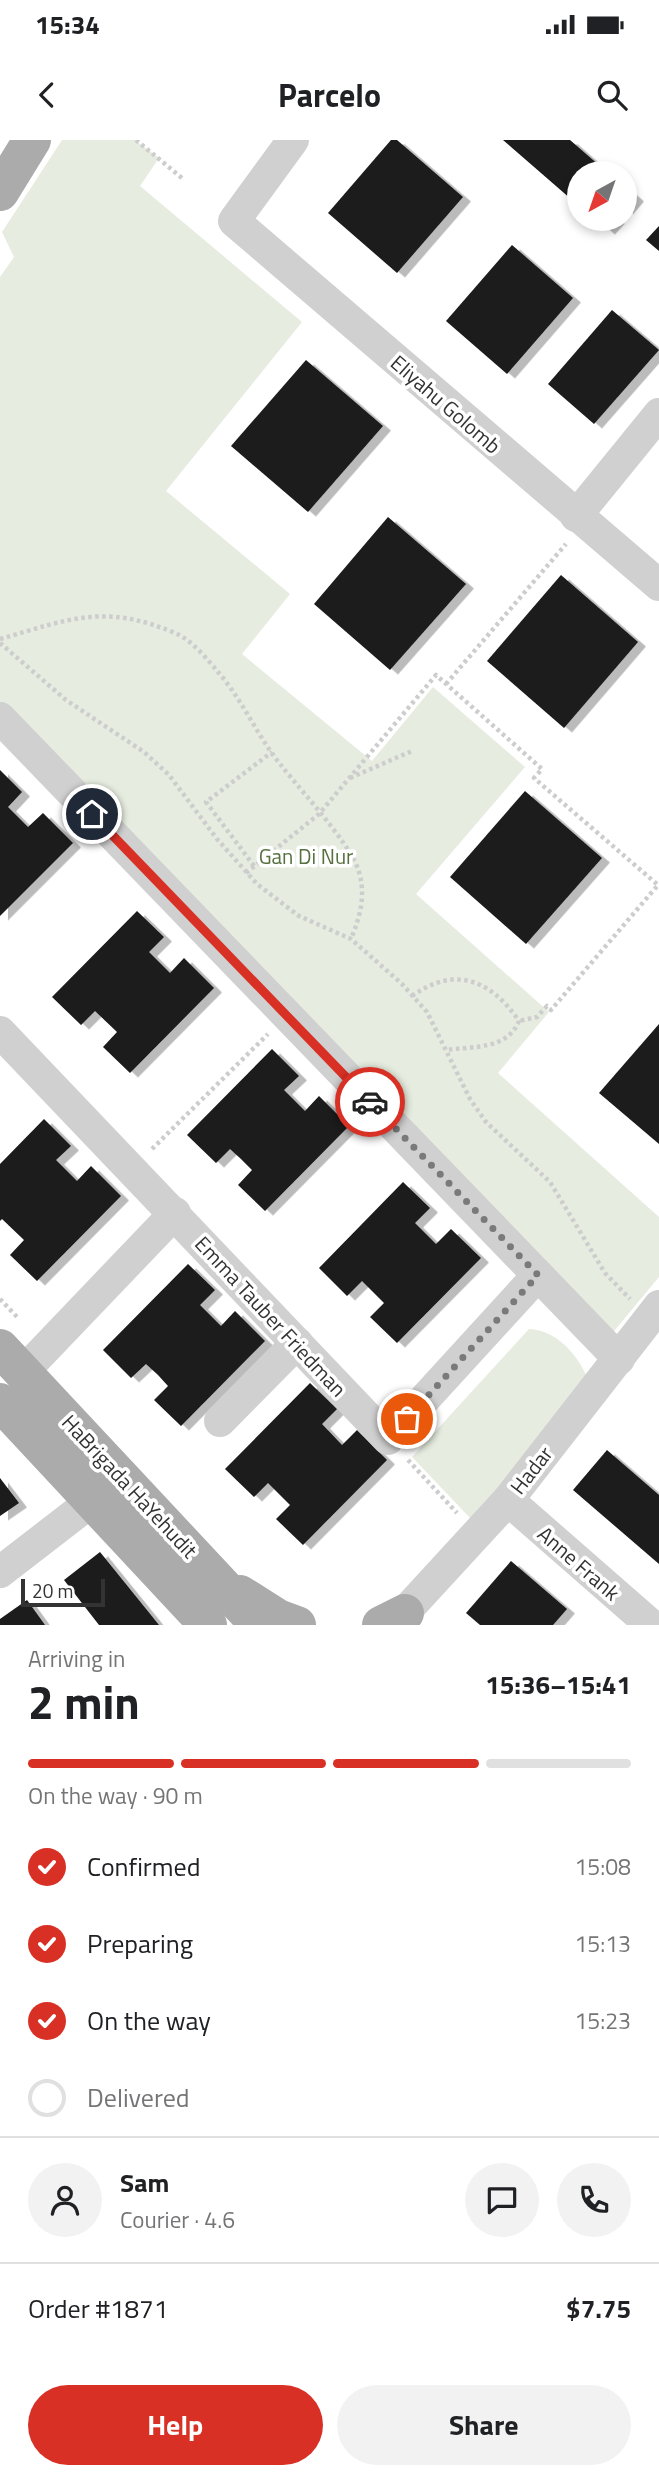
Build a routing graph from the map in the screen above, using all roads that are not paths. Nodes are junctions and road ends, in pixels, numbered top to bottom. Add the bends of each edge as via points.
1 (32, 140) edge
2 (293, 140) edge
3 (0, 192) edge
4 (659, 414) edge
5 (580, 519) junction
6 (659, 585) edge
7 (0, 718) edge
8 (0, 1032) edge
9 (175, 1213) junction
10 (538, 1275) junction
11 (654, 1312) edge
12 (298, 1343) junction
13 (619, 1359) junction
14 (12, 1360) edge
15 (0, 1402) edge
16 (220, 1421) dead end
17 (508, 1500) junction
18 (92, 1501) junction
19 (203, 1564) junction
20 (0, 1572) edge
21 (393, 1621) edge
22 (208, 1625) edge
23 (259, 1625) edge
24 (297, 1625) edge
25 (651, 1625) edge

1 - 3 main road
2 - 5 street, Eliyahu Golomb via 234,221
4 - 5 street
5 - 6 street, Eliyahu Golomb
7 - 10 street
8 - 9 street, Emma Tauber Friedman
9 - 12 street, Emma Tauber Friedman
9 - 14 street
10 - 12 street, Emma Tauber Friedman via 388,1439
10 - 13 street
11 - 13 street, Hadar
12 - 16 street
13 - 17 street, Hadar
14 - 19 main road, HaBrigada HaYehudit
15 - 18 main road, HaBrigada HaYehudit
17 - 21 street, Hadar
17 - 25 street, Anne Frank
18 - 20 street
18 - 22 main road, HaBrigada HaYehudit
19 - 23 main road, HaBrigada HaYehudit
19 - 24 main road via 242,1596

